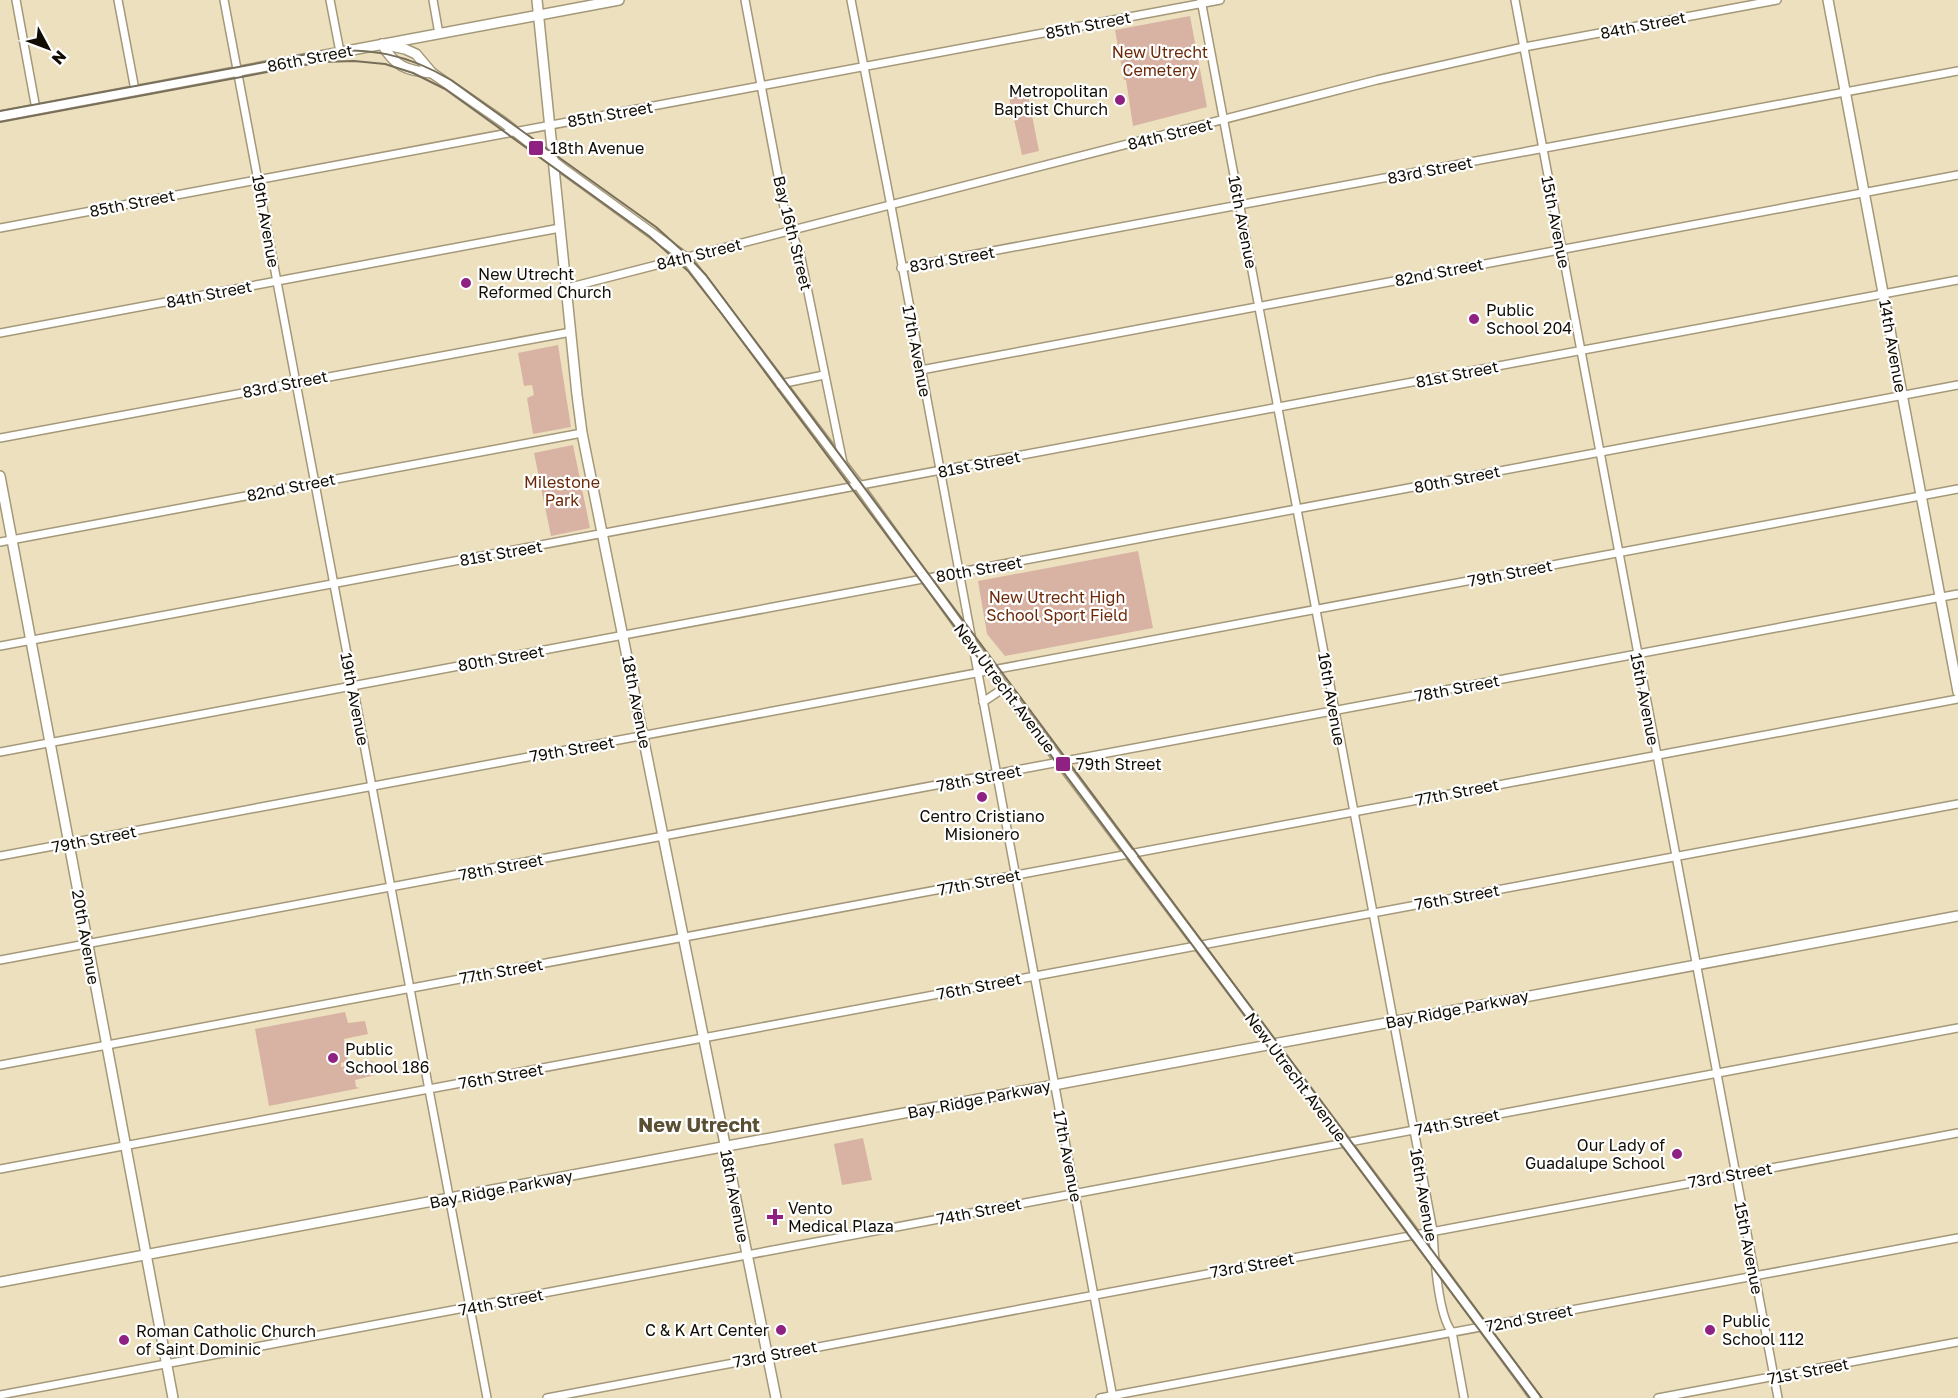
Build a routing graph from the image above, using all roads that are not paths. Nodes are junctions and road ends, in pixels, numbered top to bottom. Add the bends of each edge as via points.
1 (16, 0) edge
2 (118, 0) edge
3 (224, 0) edge
4 (330, 0) edge
5 (433, 0) edge
6 (537, 0) edge
7 (619, 0) edge
8 (745, 0) edge
9 (851, 0) edge
10 (1220, 0) edge
11 (1515, 0) edge
12 (1778, 0) edge
13 (1828, 0) edge
14 (1201, 2) edge
15 (540, 15) junction
16 (439, 34) junction
17 (382, 44) junction
18 (1524, 47) junction
19 (340, 52) junction
20 (863, 66) junction
21 (238, 71) junction
22 (1958, 71) edge
23 (432, 73) junction
24 (762, 86) junction
25 (135, 90) junction
26 (1845, 92) junction
27 (36, 109) junction
28 (0, 116) edge
29 (1223, 120) junction
30 (549, 125) junction
31 (516, 132) junction
32 (1542, 149) junction
33 (554, 162) junction
34 (1958, 175) edge
35 (259, 180) junction
36 (1864, 193) junction
37 (891, 206) junction
38 (1241, 206) junction
39 (0, 228) edge
40 (560, 228) junction
41 (791, 231) junction
42 (1561, 249) junction
43 (686, 258) junction
44 (902, 268) junction
45 (1958, 280) edge
46 (277, 282) junction
47 (567, 288) junction
48 (1883, 294) junction
49 (1260, 307) junction
50 (571, 332) junction
51 (0, 333) edge
52 (1580, 351) junction
53 (921, 370) junction
54 (824, 375) junction
55 (297, 382) junction
56 (780, 384) junction
57 (1958, 384) edge
58 (1902, 395) junction
59 (1277, 407) junction
60 (582, 433) junction
61 (0, 438) edge
62 (1599, 452) junction
63 (844, 466) junction
64 (940, 471) junction
65 (0, 476) edge
66 (314, 483) junction
67 (859, 486) junction
68 (1958, 489) edge
69 (1921, 496) junction
70 (1298, 509) junction
71 (603, 535) junction
72 (12, 540) junction
73 (0, 542) edge
74 (1618, 553) junction
75 (959, 572) junction
76 (924, 579) junction
77 (333, 584) junction
78 (1958, 594) edge
79 (1940, 597) junction
80 (1317, 610) junction
81 (623, 635) junction
82 (31, 641) junction
83 (971, 643) junction
84 (0, 646) edge
85 (1637, 654) junction
86 (991, 670) junction
87 (977, 673) junction
88 (352, 685) junction
89 (1004, 688) junction
90 (1958, 693) edge
91 (1958, 699) edge
92 (983, 702) junction
93 (1334, 711) junction
94 (644, 736) junction
95 (50, 742) junction
96 (0, 752) edge
97 (1656, 755) junction
98 (1060, 762) junction
99 (997, 775) junction
100 (371, 786) junction
101 (1958, 804) edge
102 (1353, 812) junction
103 (664, 837) junction
104 (69, 843) junction
105 (1130, 854) junction
106 (0, 856) edge
107 (1676, 856) junction
108 (1016, 875) junction
109 (390, 888) junction
110 (1371, 913) junction
111 (1958, 915) edge
112 (684, 937) junction
113 (87, 944) junction
114 (1198, 945) junction
115 (0, 960) edge
116 (1695, 965) junction
117 (1034, 975) junction
118 (408, 988) junction
119 (1392, 1021) junction
120 (1958, 1028) edge
121 (705, 1038) junction
122 (1271, 1044) junction
123 (107, 1046) junction
124 (0, 1065) edge
125 (1716, 1074) junction
126 (1054, 1084) junction
127 (428, 1089) junction
128 (1412, 1130) junction
129 (1958, 1133) edge
130 (1345, 1143) junction
131 (124, 1146) junction
132 (726, 1147) junction
133 (0, 1169) edge
134 (1734, 1175) junction
135 (1075, 1193) junction
136 (448, 1199) junction
137 (1432, 1231) junction
138 (1415, 1235) junction
139 (1958, 1238) edge
140 (747, 1254) junction
141 (145, 1255) junction
142 (1435, 1261) junction
143 (1755, 1276) junction
144 (0, 1282) edge
145 (1094, 1294) junction
146 (470, 1308) junction
147 (1483, 1326) junction
148 (1452, 1332) junction
149 (1958, 1342) edge
150 (767, 1355) junction
151 (166, 1364) junction
152 (1774, 1377) junction
153 (0, 1395) edge
154 (1113, 1397) edge
155 (172, 1398) edge
156 (487, 1398) edge
157 (547, 1398) edge
158 (776, 1398) edge
159 (1100, 1398) edge
160 (1464, 1398) edge
161 (1535, 1398) edge
162 (1658, 1398) edge
163 (1778, 1398) edge

1 - 27 street
2 - 25 street
3 - 21 street, 19th Avenue
4 - 19 street
5 - 16 street
6 - 15 street, 18th Avenue
7 - 15 street, 86th Street
8 - 24 street, Bay 16th Street
9 - 20 street, 17th Avenue
10 - 14 street, 85th Street
11 - 18 street, 15th Avenue
12 - 18 street, 84th Street
13 - 26 street, 14th Avenue
14 - 20 street, 85th Street
14 - 29 street, 16th Avenue
15 - 16 street, 86th Street
15 - 30 street, 18th Avenue
16 - 17 street, 86th Street
17 - 19 street, 86th Street
17 - 23 street, New Utrecht Avenue via 416,54
17 - 23 street, New Utrecht Avenue via 391,59 405,68
18 - 29 street, 84th Street
18 - 32 street, 15th Avenue
19 - 21 street, 86th Street
20 - 24 street, 85th Street
20 - 37 street, 17th Avenue
21 - 25 street, 86th Street
21 - 35 street, 19th Avenue
22 - 26 street, 83rd Street
23 - 31 street, New Utrecht Avenue
24 - 30 street, 85th Street
24 - 41 street, Bay 16th Street
25 - 27 street, 86th Street
26 - 32 street, 83rd Street
26 - 36 street, 14th Avenue
27 - 28 street, 86th Street
29 - 37 street, 84th Street
29 - 38 street, 16th Avenue
30 - 31 street, 85th Street
30 - 33 street, 18th Avenue
31 - 33 street, New Utrecht Avenue
31 - 35 street, 85th Street
32 - 38 street, 83rd Street
32 - 42 street, 15th Avenue
33 - 40 street, 18th Avenue
33 - 43 street, New Utrecht Avenue
34 - 36 street, 82nd Street
35 - 39 street, 85th Street
35 - 46 street, 19th Avenue
36 - 42 street, 82nd Street
36 - 48 street, 14th Avenue
37 - 41 street, 84th Street
37 - 44 street, 17th Avenue
38 - 44 street, 83rd Street
38 - 49 street, 16th Avenue
40 - 46 street, 84th Street
40 - 47 street, 18th Avenue
41 - 43 street, 84th Street
41 - 54 street, Bay 16th Street via 801,253
42 - 49 street, 82nd Street
42 - 52 street, 15th Avenue
43 - 47 street, 84th Street
43 - 56 street, New Utrecht Avenue
44 - 53 street, 17th Avenue
45 - 48 street, 81st Street
46 - 51 street, 84th Street
46 - 55 street, 19th Avenue
47 - 50 street, 18th Avenue
48 - 52 street, 81st Street
48 - 58 street, 14th Avenue
49 - 53 street, 82nd Street
49 - 59 street, 16th Avenue
50 - 55 street, 83rd Street
50 - 60 street, 18th Avenue
52 - 59 street, 81st Street
52 - 62 street, 15th Avenue
53 - 64 street, 17th Avenue
54 - 56 street
54 - 63 street, Bay 16th Street
55 - 61 street, 83rd Street
55 - 66 street, 19th Avenue
56 - 63 street, New Utrecht Avenue
57 - 58 street, 80th Street
58 - 62 street, 80th Street
58 - 69 street, 14th Avenue
59 - 64 street, 81st Street
59 - 70 street, 16th Avenue
60 - 66 street, 82nd Street
60 - 71 street, 18th Avenue
62 - 70 street, 80th Street
62 - 74 street, 15th Avenue
63 - 67 street, New Utrecht Avenue
64 - 67 street, 81st Street
64 - 75 street, 17th Avenue
65 - 72 street, 20th Avenue
66 - 72 street, 82nd Street
66 - 77 street, 19th Avenue
67 - 71 street, 81st Street
67 - 76 street, New Utrecht Avenue
68 - 69 street, 79th Street
69 - 74 street, 79th Street
69 - 79 street, 14th Avenue
70 - 75 street, 80th Street
70 - 80 street, 16th Avenue
71 - 77 street, 81st Street
71 - 81 street, 18th Avenue
72 - 73 street, 82nd Street
72 - 82 street, 20th Avenue
74 - 80 street, 79th Street
74 - 85 street, 15th Avenue
75 - 76 street, 80th Street
75 - 83 street, 17th Avenue
76 - 81 street, 80th Street
76 - 83 street, New Utrecht Avenue
77 - 82 street, 81st Street
77 - 88 street, 19th Avenue
78 - 79 street, 78th Street
79 - 85 street, 78th Street
79 - 90 street, 14th Avenue
80 - 86 street, 79th Street
80 - 93 street, 16th Avenue
81 - 88 street, 80th Street
81 - 94 street, 18th Avenue
82 - 84 street, 81st Street
82 - 95 street, 20th Avenue
83 - 86 street, New Utrecht Avenue
83 - 87 street, 17th Avenue
85 - 93 street, 78th Street
85 - 97 street, 15th Avenue
86 - 87 street, 79th Street
86 - 89 street, New Utrecht Avenue
87 - 92 street, 17th Avenue
87 - 94 street, 79th Street
88 - 95 street, 80th Street
88 - 100 street, 19th Avenue
89 - 92 street
89 - 98 street, New Utrecht Avenue
91 - 97 street, 77th Street
92 - 99 street, 17th Avenue
93 - 98 street, 78th Street
93 - 102 street, 16th Avenue
94 - 100 street, 79th Street
94 - 103 street, 18th Avenue
95 - 96 street, 80th Street
95 - 104 street, 20th Avenue
97 - 102 street, 77th Street
97 - 107 street, 15th Avenue
98 - 99 street, 78th Street
98 - 105 street, New Utrecht Avenue
99 - 103 street, 78th Street
99 - 108 street, 17th Avenue
100 - 104 street, 79th Street
100 - 109 street, 19th Avenue
101 - 107 street, 76th Street
102 - 105 street, 77th Street
102 - 110 street, 16th Avenue
103 - 109 street, 78th Street
103 - 112 street, 18th Avenue
104 - 106 street, 79th Street
104 - 113 street, 20th Avenue
105 - 108 street, 77th Street
105 - 114 street, New Utrecht Avenue
107 - 110 street, 76th Street
107 - 116 street, 15th Avenue
108 - 112 street, 77th Street
108 - 117 street, 17th Avenue
109 - 113 street, 78th Street
109 - 118 street, 19th Avenue
110 - 114 street, 76th Street
110 - 119 street, 16th Avenue
111 - 116 street, Bay Ridge Parkway
112 - 118 street, 77th Street
112 - 121 street, 18th Avenue
113 - 115 street, 78th Street
113 - 123 street, 20th Avenue
114 - 117 street, 76th Street
114 - 122 street, New Utrecht Avenue
116 - 119 street, Bay Ridge Parkway
116 - 125 street, 15th Avenue
117 - 121 street, 76th Street
117 - 126 street, 17th Avenue
118 - 123 street, 77th Street
118 - 127 street, 19th Avenue
119 - 122 street, Bay Ridge Parkway
119 - 128 street, 16th Avenue
120 - 125 street, 74th Street
121 - 127 street, 76th Street
121 - 132 street, 18th Avenue
122 - 126 street, Bay Ridge Parkway
122 - 130 street, New Utrecht Avenue
123 - 124 street, 77th Street
123 - 131 street, 20th Avenue
125 - 128 street, 74th Street
125 - 134 street, 15th Avenue
126 - 132 street, Bay Ridge Parkway
126 - 135 street, 17th Avenue
127 - 131 street, 76th Street
127 - 136 street, 19th Avenue
128 - 130 street, 74th Street
128 - 137 street, 16th Avenue
129 - 134 street, 73rd Street
130 - 135 street, 74th Street
130 - 138 street, New Utrecht Avenue
131 - 133 street, 76th Street
131 - 141 street, 20th Avenue
132 - 136 street, Bay Ridge Parkway
132 - 140 street, 18th Avenue
134 - 137 street, 73rd Street
134 - 143 street, 15th Avenue
135 - 140 street, 74th Street
135 - 145 street, 17th Avenue
136 - 141 street, Bay Ridge Parkway
136 - 146 street, 19th Avenue
137 - 138 street, 73rd Street
137 - 142 street, 16th Avenue
138 - 142 street, New Utrecht Avenue
138 - 145 street, 73rd Street
139 - 143 street, 72nd Street
140 - 146 street, 74th Street
140 - 150 street, 18th Avenue
141 - 144 street, Bay Ridge Parkway
141 - 151 street, 20th Avenue
142 - 147 street, New Utrecht Avenue
142 - 148 street, 16th Avenue
143 - 147 street, 72nd Street
143 - 152 street, 15th Avenue
145 - 150 street, 73rd Street
145 - 154 street, 17th Avenue
146 - 151 street, 74th Street
146 - 156 street, 19th Avenue
147 - 148 street, 72nd Street
147 - 161 street, New Utrecht Avenue
148 - 154 street, 72nd Street
148 - 160 street, 16th Avenue
149 - 152 street, 71st Street
150 - 157 street, 73rd Street
150 - 158 street, 18th Avenue
151 - 153 street, 74th Street
151 - 155 street, 20th Avenue
152 - 162 street, 71st Street
152 - 163 street, 15th Avenue
154 - 159 street, 72nd Street

